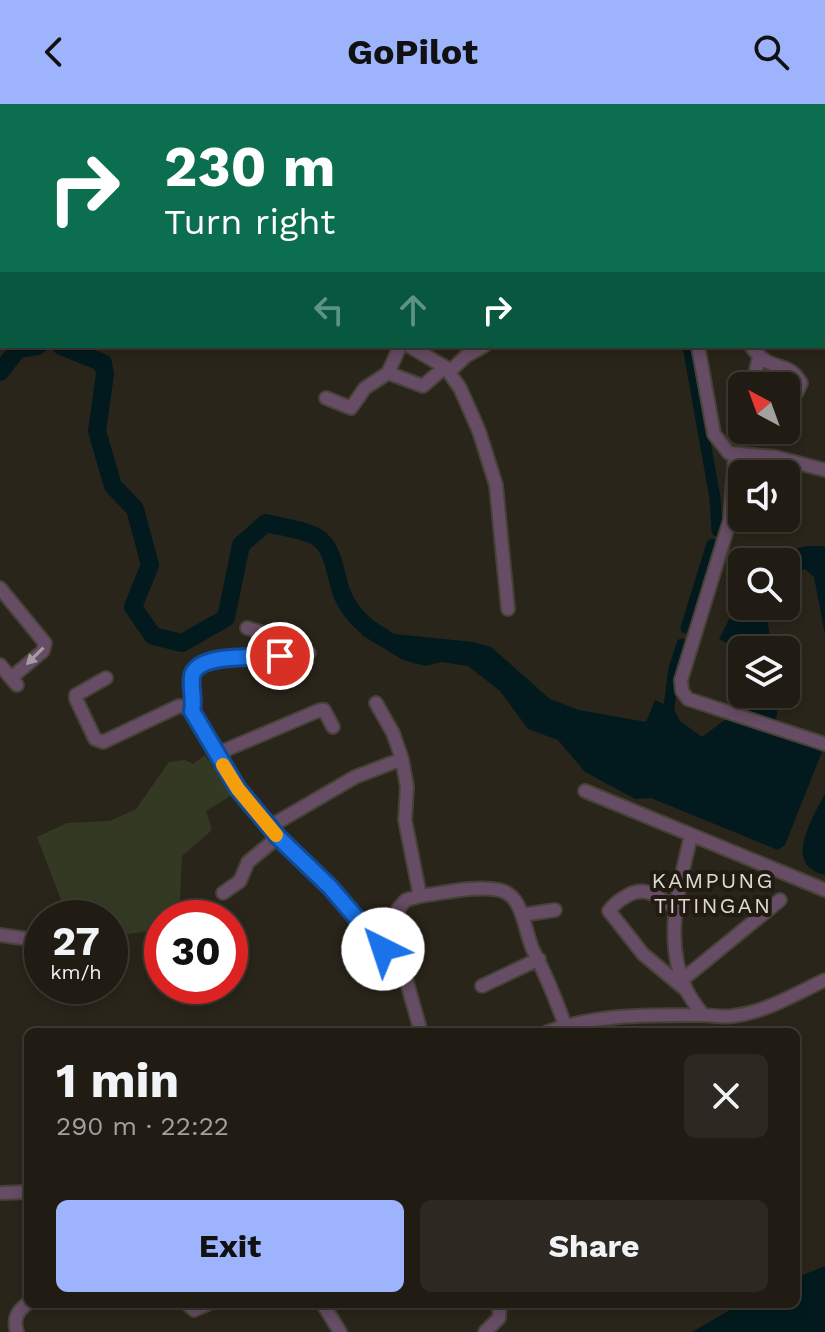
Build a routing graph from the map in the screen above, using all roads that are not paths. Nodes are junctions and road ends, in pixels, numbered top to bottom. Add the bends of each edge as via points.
1 (399, 348) edge
2 (412, 348) edge
3 (480, 348) edge
4 (698, 348) edge
5 (752, 348) edge
6 (759, 358) junction
7 (447, 370) junction
8 (756, 372) edge
9 (793, 372) edge
10 (388, 373) junction
11 (326, 398) dead end
12 (735, 456) junction
13 (825, 470) edge
14 (0, 588) edge
15 (508, 609) dead end
16 (247, 628) dead end
17 (309, 653) dead end
18 (265, 658) junction
19 (0, 665) edge
20 (106, 678) dead end
21 (376, 703) dead end
22 (192, 711) junction
23 (333, 727) dead end
24 (825, 744) edge
25 (216, 754) junction
26 (402, 759) junction
27 (585, 791) dead end
28 (274, 832) junction
29 (691, 836) junction
30 (825, 890) edge
31 (223, 893) dead end
32 (420, 896) junction
33 (780, 900) dead end
34 (674, 907) junction
35 (555, 910) dead end
36 (522, 915) junction
37 (0, 935) edge
38 (24, 938) edge
39 (539, 959) junction
40 (404, 972) junction
41 (825, 980) edge
42 (684, 985) junction
43 (482, 986) dead end
44 (703, 1015) junction
45 (565, 1025) junction
46 (420, 1028) edge
47 (557, 1028) edge
48 (24, 1192) edge
49 (0, 1193) edge
50 (24, 1307) edge
51 (325, 1308) edge
52 (500, 1308) edge
53 (17, 1332) edge
54 (339, 1332) edge
55 (485, 1332) edge

1 - 10 street
2 - 7 street
3 - 7 street
4 - 12 street via 714,434
5 - 6 street
6 - 8 street
6 - 9 street
7 - 10 street via 423,386
7 - 15 street via 468,405 496,485
10 - 11 street via 365,388 351,408
12 - 13 street via 775,457
12 - 24 street via 730,520 682,691 688,699
14 -> 19 street via 45,643 14,682
16 - 18 street via 267,634
17 - 18 street
18 - 22 street via 217,659 195,669
20 - 22 street via 76,695 95,739 103,742 179,706
21 - 26 street
22 - 25 street
23 - 25 street via 320,710
25 - 28 street
26 - 28 street via 355,777
26 - 32 street via 405,820
27 - 29 street
28 - 31 street via 248,862 240,881
28 - 40 street
29 - 30 street
29 - 34 street
32 - 36 street via 501,890
32 - 40 street via 398,909
33 - 42 street
34 - 42 street via 676,960
34 - 42 street via 639,889 609,911 643,954
35 - 36 street
36 - 39 street
37 - 38 street
39 - 43 street
39 - 45 street
40 - 46 street
41 - 44 street via 764,1010 730,1017
42 - 44 street
44 - 45 street
45 - 47 street
48 - 49 street
50 - 53 street via 14,1322
51 - 54 street
52 - 55 street via 499,1318

